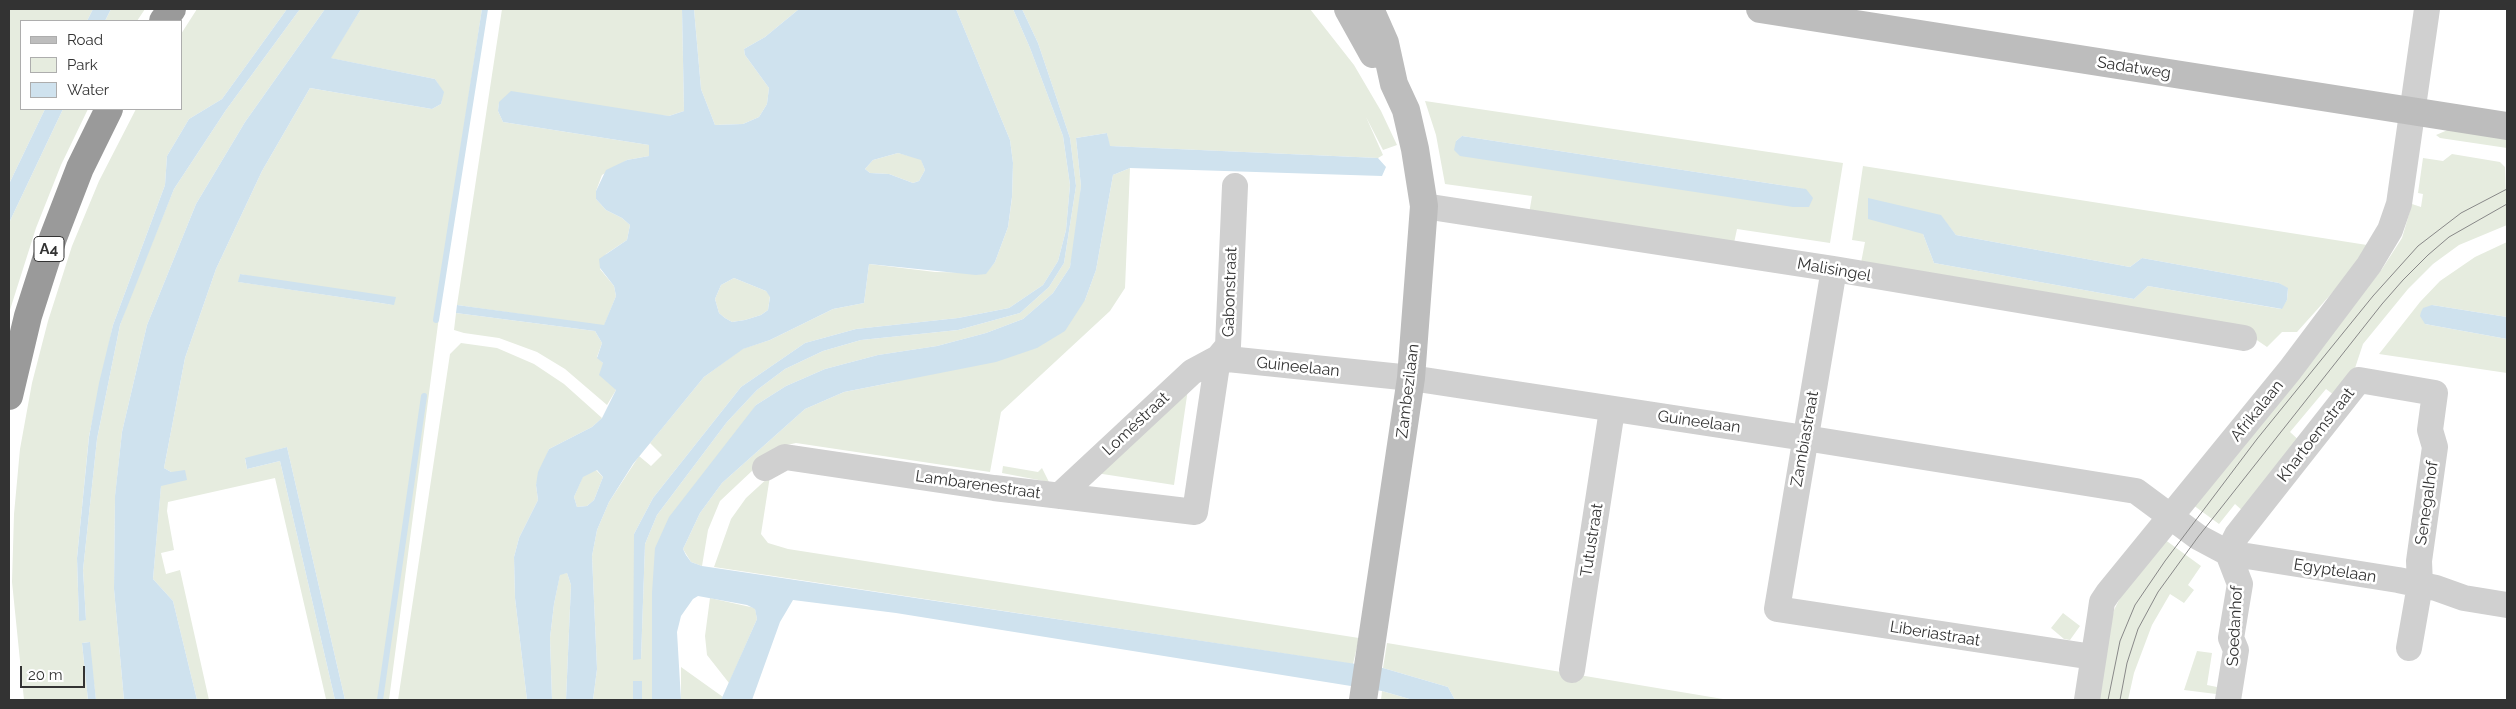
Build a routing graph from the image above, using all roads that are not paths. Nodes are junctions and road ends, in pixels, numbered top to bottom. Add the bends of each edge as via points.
1 (172, 9) edge
2 (1348, 9) edge
3 (1370, 9) edge
4 (1760, 9) edge
5 (2427, 9) edge
6 (164, 20) edge
7 (1394, 84) junction
8 (109, 110) edge
9 (2412, 112) junction
10 (2507, 126) edge
11 (1235, 186) dead end
12 (1424, 206) junction
13 (1834, 269) junction
14 (2244, 338) dead end
15 (1218, 358) junction
16 (1411, 378) junction
17 (2435, 393) joint
18 (9, 396) edge
19 (1612, 410) junction
20 (1805, 438) junction
21 (765, 468) dead end
22 (1059, 496) junction
23 (1195, 512) joint
24 (2171, 517) junction
25 (2228, 553) junction
26 (2420, 584) junction
27 (2507, 605) edge
28 (1777, 609) joint
29 (2409, 648) dead end
30 (2093, 657) junction
31 (1572, 670) dead end
32 (1364, 698) edge
33 (2086, 700) edge
34 (2228, 700) edge

1 - 6 highway
2 - 7 street, Zambezilaan
3 - 7 street, Zambezilaan via 1385,43
4 - 9 street, Sadatweg
5 - 9 street, Afrikalaan
7 - 12 street, Zambezilaan via 1406,110
8 - 18 highway, A4 via 80,168 52,238 28,316
9 - 10 street, Sadatweg
9 - 24 street, Afrikalaan via 2399,204 2383,242 2290,370
11 - 15 street, Gabonstraat via 1228,346
12 - 13 street, Malisingel
12 - 16 street, Zambezilaan
13 - 14 street, Malisingel
13 - 20 street, Zambiastraat
15 - 16 street, Guineelaan
15 - 22 street, Loméstraat via 1192,372
15 - 23 street, Gabonstraat
16 - 19 street, Guineelaan
16 - 32 street, Zambezilaan
17 - 25 street, Khartoemstraat via 2359,380 2238,535
17 - 26 street, Senegalhof via 2430,430 2435,447 2419,561
19 - 20 street, Guineelaan
19 - 31 street, Tutustraat
20 - 24 street, Guineelaan via 2136,491
20 - 28 street, Zambiastraat
21 - 22 street, Lambarenestraat via 785,457
22 - 23 street, Lambarenestraat
24 - 25 street, Egyptelaan
24 - 30 street, Afrikalaan via 2102,602
25 - 26 street, Egyptelaan
25 - 34 street, Soedanhof via 2240,584 2231,638 2236,650
26 - 27 street, Egyptelaan via 2464,598
26 - 29 street, Senegalhof
28 - 30 street, Liberiastraat
30 - 33 street, Afrikalaan

